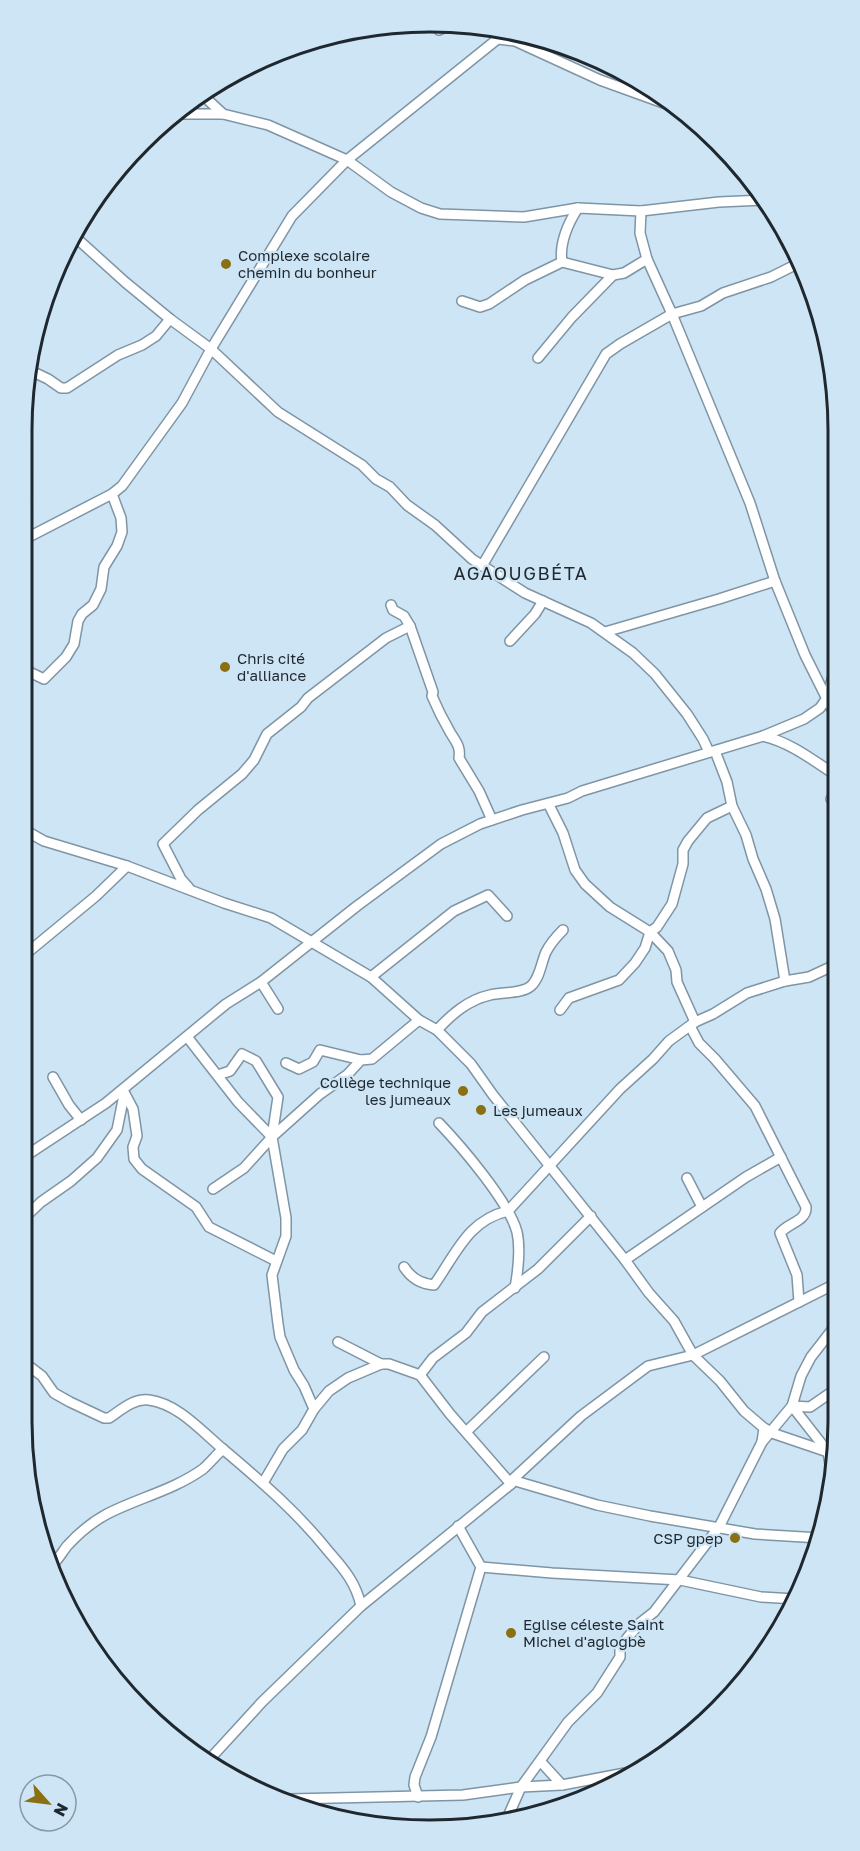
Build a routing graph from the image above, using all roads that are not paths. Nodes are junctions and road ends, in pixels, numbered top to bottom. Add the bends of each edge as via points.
1 (498, 39) joint
2 (515, 41) joint
3 (649, 98) edge
4 (209, 99) edge
5 (187, 114) edge
6 (223, 114) junction
7 (347, 160) junction
8 (755, 200) edge
9 (578, 208) junction
10 (641, 211) junction
11 (80, 241) edge
12 (647, 259) junction
13 (562, 262) junction
14 (793, 266) edge
15 (613, 275) junction
16 (462, 301) dead end
17 (672, 314) junction
18 (170, 319) junction
19 (211, 349) junction
20 (538, 358) dead end
21 (36, 373) edge
22 (112, 494) junction
23 (32, 535) edge
24 (482, 566) junction
25 (775, 580) junction
26 (543, 601) junction
27 (391, 605) dead end
28 (410, 626) junction
29 (605, 632) junction
30 (510, 641) dead end
31 (32, 673) edge
32 (828, 694) edge
33 (827, 698) junction
34 (764, 736) junction
35 (712, 752) junction
36 (828, 770) edge
37 (549, 805) junction
38 (732, 806) junction
39 (492, 820) junction
40 (32, 834) edge
41 (32, 839) edge
42 (44, 840) junction
43 (127, 866) junction
44 (191, 890) junction
45 (507, 916) dead end
46 (562, 930) dead end
47 (650, 932) junction
48 (313, 942) junction
49 (32, 949) edge
50 (828, 968) edge
51 (370, 977) junction
52 (785, 981) junction
53 (261, 982) junction
54 (278, 1009) dead end
55 (560, 1010) dead end
56 (419, 1020) junction
57 (692, 1024) junction
58 (437, 1030) junction
59 (188, 1038) junction
60 (361, 1060) junction
61 (286, 1063) dead end
62 (218, 1075) junction
63 (53, 1077) dead end
64 (123, 1093) junction
65 (81, 1120) junction
66 (439, 1123) dead end
67 (272, 1137) junction
68 (32, 1152) edge
69 (781, 1157) junction
70 (550, 1166) junction
71 (687, 1178) dead end
72 (213, 1189) dead end
73 (702, 1207) junction
74 (32, 1211) edge
75 (508, 1211) junction
76 (591, 1216) junction
77 (625, 1260) junction
78 (276, 1262) junction
79 (404, 1267) dead end
80 (828, 1287) edge
81 (515, 1288) junction
82 (799, 1302) junction
83 (828, 1335) edge
84 (338, 1342) dead end
85 (693, 1355) junction
86 (544, 1357) dead end
87 (381, 1364) junction
88 (32, 1368) edge
89 (420, 1375) junction
90 (828, 1395) edge
91 (792, 1406) junction
92 (314, 1409) junction
93 (766, 1430) junction
94 (466, 1432) junction
95 (828, 1448) edge
96 (223, 1449) junction
97 (827, 1451) edge
98 (511, 1482) junction
99 (263, 1483) junction
100 (458, 1526) junction
101 (719, 1527) junction
102 (811, 1537) edge
103 (57, 1560) edge
104 (481, 1566) junction
105 (680, 1580) junction
106 (786, 1598) edge
107 (361, 1606) junction
108 (214, 1755) edge
109 (541, 1762) junction
110 (610, 1776) edge
111 (562, 1785) junction
112 (521, 1787) junction
113 (418, 1797) junction
114 (307, 1800) edge
115 (510, 1811) edge

1 - 2 street
1 - 7 street
2 - 3 street
4 - 6 street
5 - 6 street
6 - 7 street via 268,125
7 - 9 street via 391,192 440,214 524,217
7 - 19 street via 292,216
8 - 10 street
9 - 10 street
9 - 13 street via 565,235 560,252
10 - 12 street via 640,233
11 - 18 street
12 - 15 street
12 - 17 street
13 - 15 street
13 - 16 street via 489,304 480,307
14 - 17 street via 723,293 701,306
15 - 20 street
17 - 24 street via 606,354
17 - 25 street via 750,503
18 - 19 street
18 - 21 street via 156,336 67,388
19 - 22 street via 182,403 133,473
19 - 24 street via 278,412 362,465
22 - 23 street
22 - 31 street via 123,532 104,567 101,589 78,621 74,644 66,657 44,679
24 - 26 street
25 - 29 street
25 - 33 street
26 - 29 street
26 - 30 street
27 - 28 street
28 - 39 street via 432,696
28 - 44 street via 386,638 267,734 242,774 164,844 181,879
29 - 35 street via 655,674
32 - 33 street
33 - 34 street via 804,719
34 - 35 street
34 - 36 street via 799,751
35 - 37 street via 582,791
35 - 38 street via 727,782
37 - 39 street
37 - 47 street via 575,870 585,884 610,907
38 - 47 street via 707,818 688,842 672,904
38 - 52 street via 766,889
39 - 48 street via 441,844
40 - 42 street
41 - 42 street
42 - 43 street
43 - 44 street
43 - 49 street
44 - 48 street via 271,918
45 - 51 street via 488,895 454,911
46 - 58 street via 549,947 531,986 472,1002
47 - 55 street via 645,948 619,980 569,998
47 - 57 street via 668,951
48 - 51 street
48 - 53 street
50 - 52 street via 809,977
51 - 56 street
52 - 57 street via 747,993
53 - 54 street
53 - 59 street via 226,1004
56 - 58 street
56 - 60 street via 372,1059
57 - 69 street via 699,1043 754,1106
57 - 70 street via 620,1089
58 - 70 street via 471,1064
59 - 62 street
59 - 64 street
60 - 61 street via 320,1050 313,1062 299,1069
60 - 67 street
62 - 67 street
62 - 67 street via 230,1071 242,1054 256,1061 278,1097
63 - 65 street
64 - 65 street
64 - 74 street via 117,1130 97,1158
64 - 78 street via 134,1109 138,1136 134,1158 142,1169 196,1207 209,1227
65 - 68 street
66 - 75 street
67 - 72 street via 244,1168
67 - 78 street via 286,1218 286,1236
69 - 73 street
69 - 82 street via 806,1207 803,1217 780,1233 797,1275
70 - 75 street
70 - 76 street
71 - 73 street
73 - 77 street
75 - 79 street via 484,1219 470,1232 434,1285 421,1283
75 - 81 street via 517,1233
76 - 77 street
76 - 81 street
77 - 85 street via 674,1321
78 - 92 street via 272,1284 280,1336
80 - 82 street
81 - 89 street via 482,1312 466,1333 433,1358
82 - 85 street
83 - 91 street via 801,1376
84 - 87 street
85 - 93 street
85 - 98 street via 648,1366 581,1416
86 - 94 street
87 - 89 street
87 - 92 street via 348,1378 329,1391
88 - 96 street via 54,1393 104,1418 136,1401 160,1402 184,1416
89 - 94 street
90 - 91 street via 810,1407
91 - 93 street
91 - 95 street
92 - 99 street
93 - 97 street
93 - 101 street
94 - 98 street
96 - 99 street
96 - 103 street via 191,1476 87,1527
98 - 100 street
98 - 101 street via 597,1505
99 - 107 street via 302,1519 345,1570 358,1590
100 - 104 street
100 - 107 street
101 - 102 street
101 - 105 street
104 - 105 street
104 - 113 street via 431,1737 415,1777
105 - 106 street
105 - 109 street via 628,1636 614,1668 568,1722
107 - 108 street
109 - 111 street
109 - 112 street
110 - 111 street
111 - 112 street
112 - 113 street
112 - 115 street
113 - 114 street

